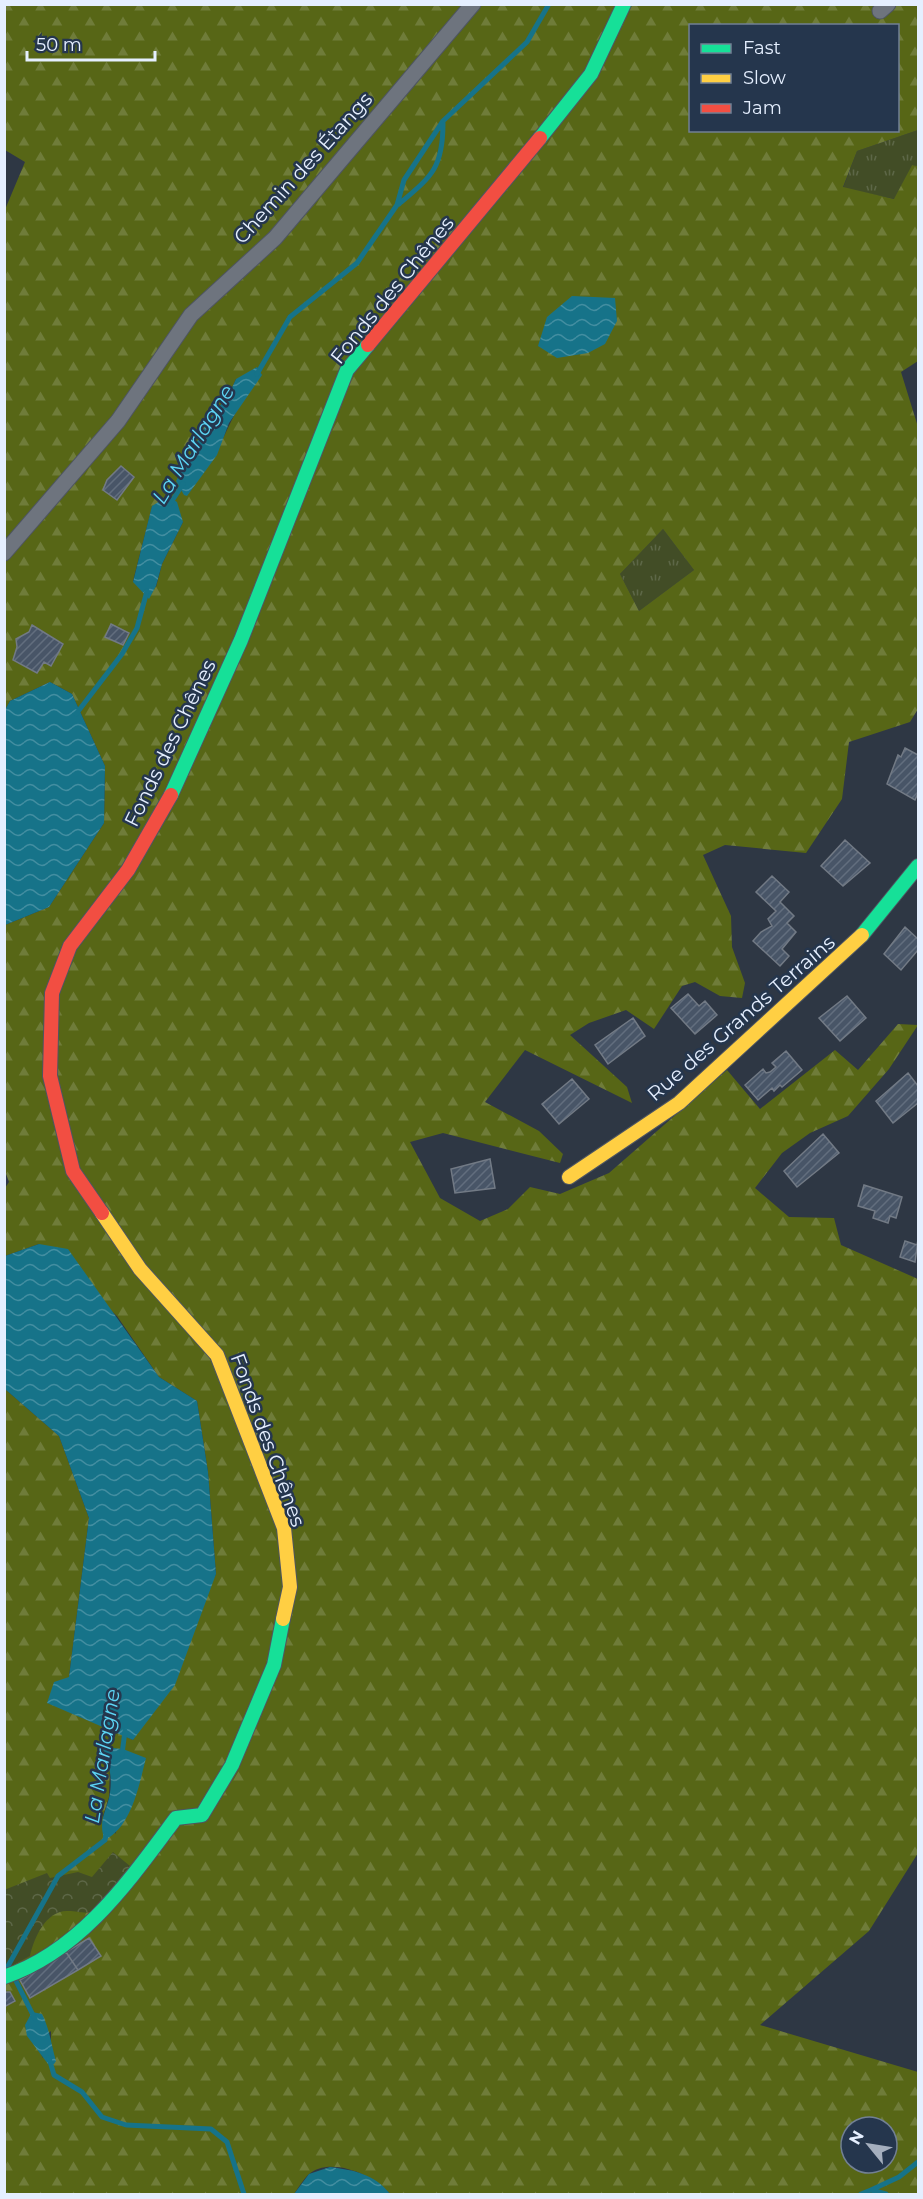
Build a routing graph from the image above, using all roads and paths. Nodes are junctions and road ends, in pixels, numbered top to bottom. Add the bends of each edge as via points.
1 (473, 4) edge
2 (624, 4) edge
3 (4, 553) edge
4 (918, 866) edge
5 (569, 1177) dead end
6 (5, 1977) edge

1 - 3 street, Chemin des Étangs via 275,238 191,315 118,421
2 - 6 street, Fonds des Chênes via 591,74 347,370 240,640 171,795 128,870 70,945 52,993 50,1076 73,1171 140,1269 217,1355 284,1528 290,1587 274,1665 232,1765 202,1815 176,1818 126,1884 73,1940 25,1970
4 - 5 street, Rue des Grands Terrains via 857,941 679,1103

